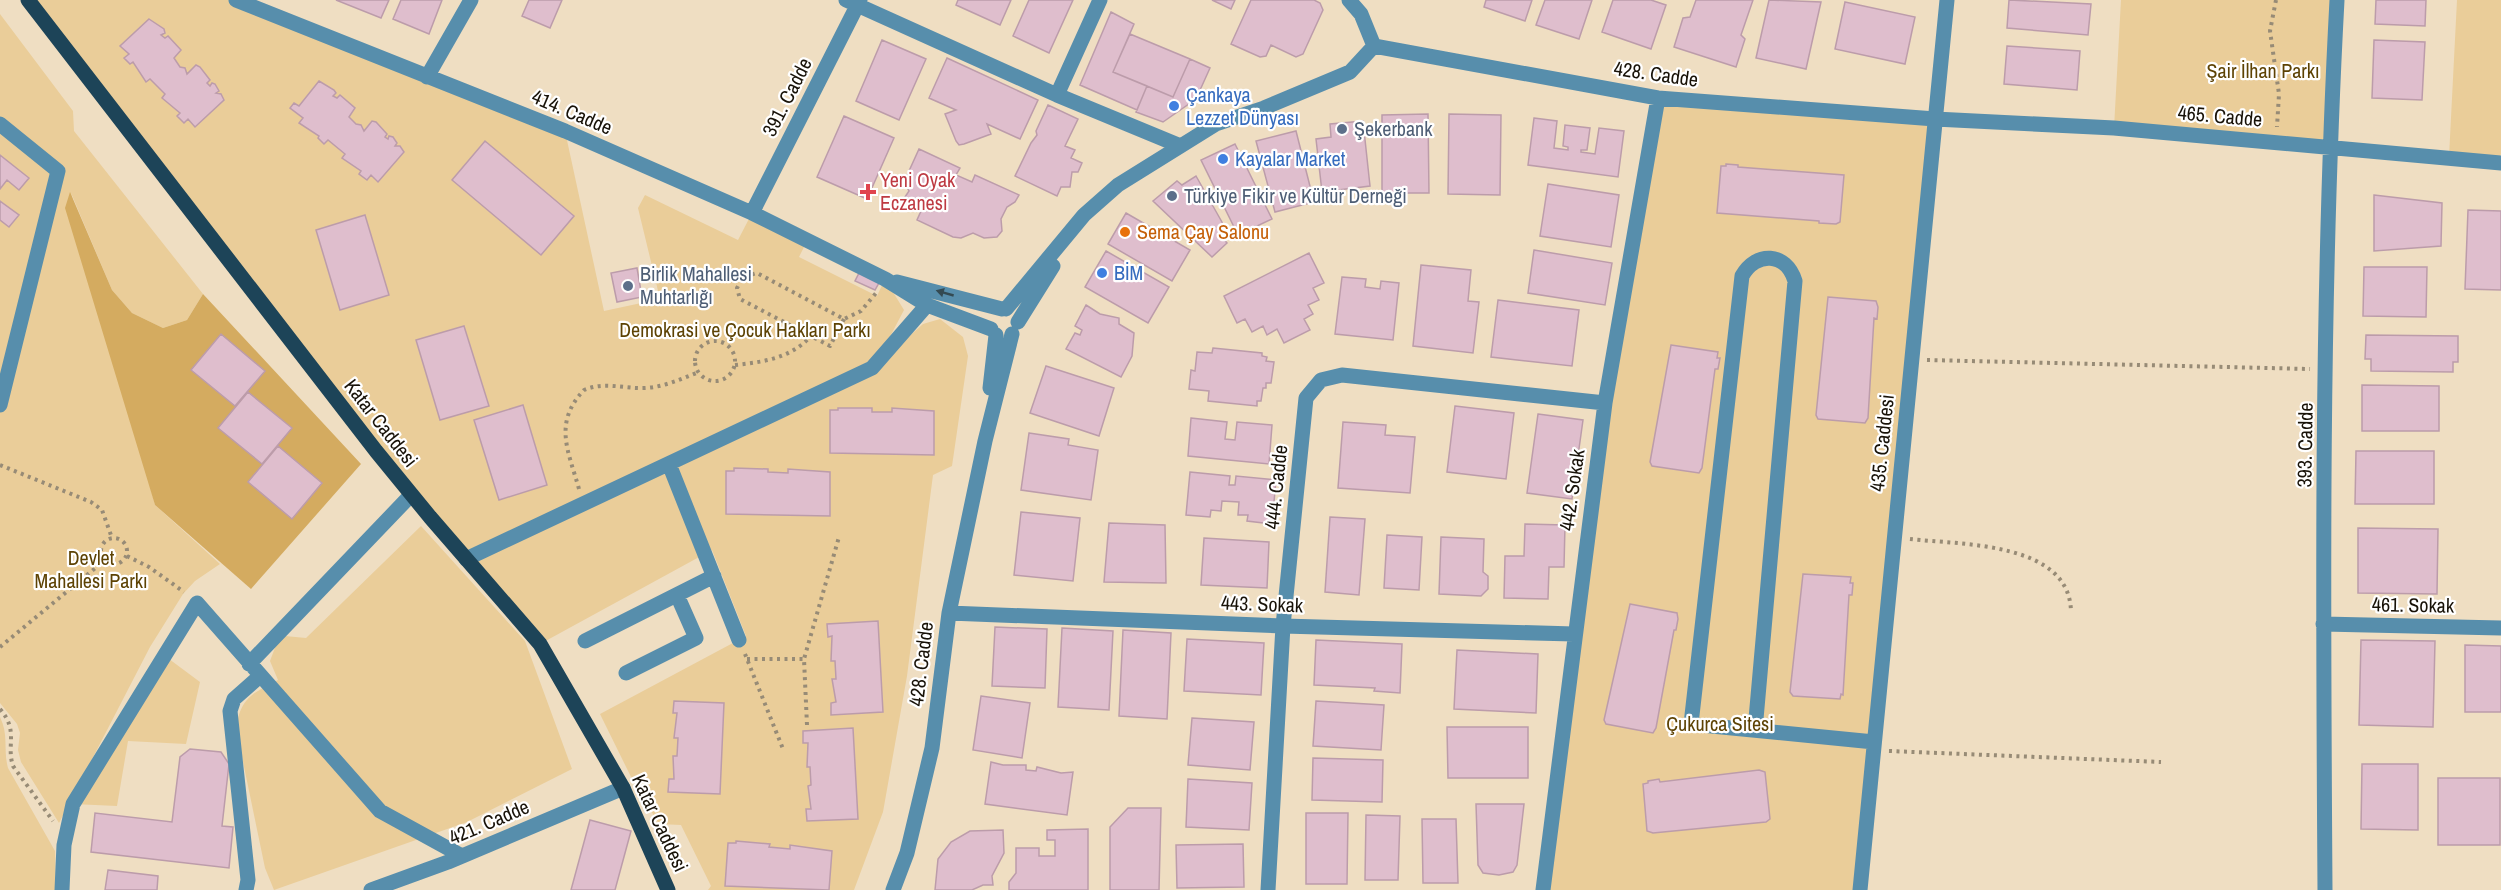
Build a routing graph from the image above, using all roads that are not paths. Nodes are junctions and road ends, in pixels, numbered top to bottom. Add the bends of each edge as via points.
1 (28, 0) edge
2 (236, 0) edge
3 (471, 0) edge
4 (1100, 0) edge
5 (1349, 0) edge
6 (2337, 0) edge
7 (1944, 1) edge
8 (854, 2) edge
9 (1374, 46) junction
10 (427, 77) junction
11 (1057, 95) junction
12 (1658, 98) junction
13 (1935, 119) junction
14 (0, 124) edge
15 (1179, 145) junction
16 (2329, 147) junction
17 (2500, 159) edge
18 (752, 213) junction
19 (1084, 215) junction
20 (884, 279) junction
21 (927, 305) junction
22 (1004, 309) junction
23 (1015, 328) junction
24 (993, 332) junction
25 (1605, 403) junction
26 (0, 405) edge
27 (985, 441) junction
28 (669, 464) junction
29 (411, 495) junction
30 (466, 559) junction
31 (714, 576) junction
32 (677, 595) junction
33 (949, 613) junction
34 (2324, 624) junction
35 (1283, 626) junction
36 (2501, 628) edge
37 (1574, 634) junction
38 (739, 640) road end
39 (585, 641) dead end
40 (254, 670) junction
41 (626, 674) dead end
42 (1755, 730) junction
43 (1874, 746) junction
44 (623, 788) junction
45 (462, 856) junction
46 (62, 890) edge
47 (246, 890) edge
48 (371, 890) edge
49 (668, 890) edge
50 (893, 890) edge
51 (1268, 890) edge
52 (1543, 890) edge
53 (1860, 890) edge
54 (2325, 890) edge

1 - 29 main road, Katar Caddesi
2 - 10 street, 414. Cadde
3 - 10 street
4 - 11 street
5 - 9 street via 1361,14
6 - 16 street, 393. Cadde
7 - 13 street, 435. Caddesi
8 - 11 street
8 - 18 street, 391. Cadde
9 - 12 street, 428. Cadde
9 - 15 street via 1350,72 1216,124
10 - 18 street, 414. Cadde via 565,131
11 - 15 street
12 - 13 street, 428. Cadde
12 - 25 street, 442. Sokak
13 - 16 street, 465. Cadde via 2114,128
13 - 43 street, 435. Caddesi
14 - 26 street via 58,171
15 - 19 street via 1118,185
16 - 17 street, 465. Cadde
16 - 34 street, 393. Cadde
18 - 20 street, 414. Cadde
19 - 22 street
19 - 23 street
20 - 21 street
22 -> 20 street
21 - 24 street
21 - 28 street via 872,368
22 - 23 street via 1014,314
22 - 24 street via 991,316
23 - 24 street via 1004,337
23 - 27 street
24 - 27 street
25 - 35 street, 444. Cadde via 1342,375 1321,380 1306,398
25 - 37 street, 442. Sokak
27 - 33 street, 428. Cadde
28 - 30 street
28 - 31 street
29 - 30 main road, Katar Caddesi
29 - 40 street
30 - 44 main road, Katar Caddesi via 540,644
31 - 32 street
31 - 38 street
32 - 39 street
32 - 41 street via 696,638
33 - 35 street, 443. Sokak
33 - 50 street, 428. Cadde via 932,748 907,853
34 - 36 street, 461. Sokak
34 - 54 street, 393. Cadde
35 - 37 street, 443. Sokak
35 - 51 street, 444. Cadde
37 - 52 street, 442. Sokak
40 - 45 street via 380,811
40 - 46 street via 197,603 74,804 65,839
40 - 47 street via 230,711
42 - 42 street via 1691,724 1742,276 1757,260 1771,258 1792,270 1796,280
42 - 43 street
43 - 53 street, 435. Caddesi
44 - 45 street, 421. Cadde
44 - 49 main road, Katar Caddesi
45 - 48 street, 421. Cadde

